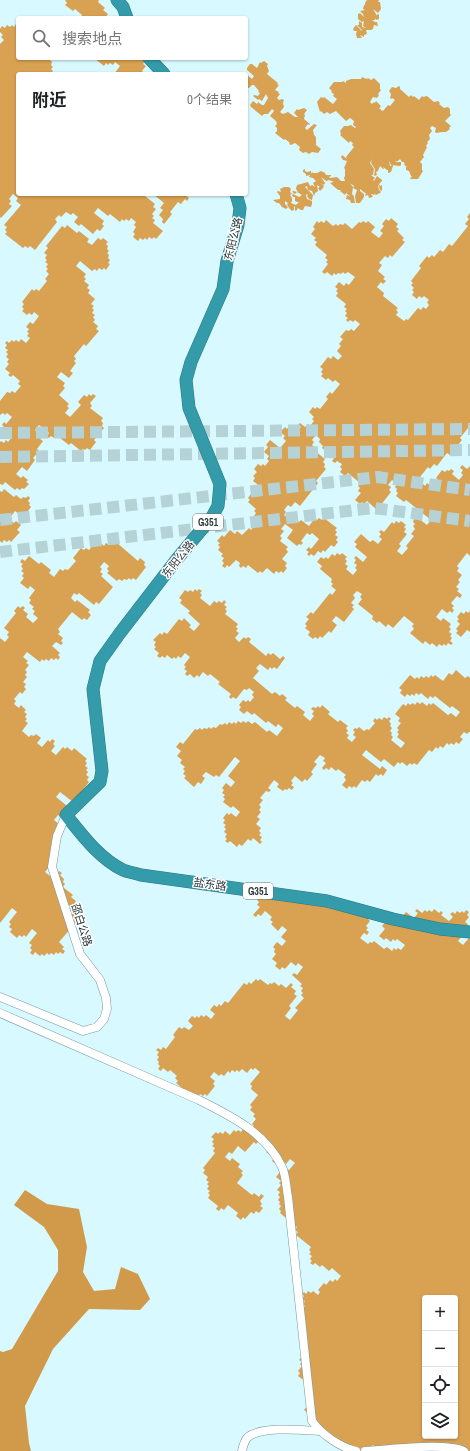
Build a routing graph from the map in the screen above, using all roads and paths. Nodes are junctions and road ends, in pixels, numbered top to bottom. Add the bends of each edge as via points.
1 (117, 0) edge
2 (127, 16) edge
3 (151, 60) edge
4 (162, 72) edge
5 (237, 196) edge
6 (66, 815) junction
7 (470, 932) edge
8 (0, 997) edge
9 (0, 1013) edge
10 (320, 1431) junction
11 (242, 1451) edge
12 (356, 1451) edge
13 (365, 1451) edge
14 (464, 1451) edge

1 - 2 highway
3 - 4 highway
5 - 6 highway, 东阳公路 / G351 via 240,208 238,225 227,261 223,289 186,380 189,408 220,484 218,506 100,661 93,689 102,771 100,782
6 - 7 highway, 盐东路 / G351 via 109,862 141,875 327,901 406,922
6 - 8 street, 邵白公路 via 57,836 52,867 80,954 100,980 106,998 107,1009 104,1019 97,1027 83,1031
9 - 10 street via 230,1115 270,1147 282,1168 288,1197 312,1421
10 - 11 street via 259,1432 248,1437
10 - 12 street via 348,1449
13 - 14 street via 437,1447 459,1448

